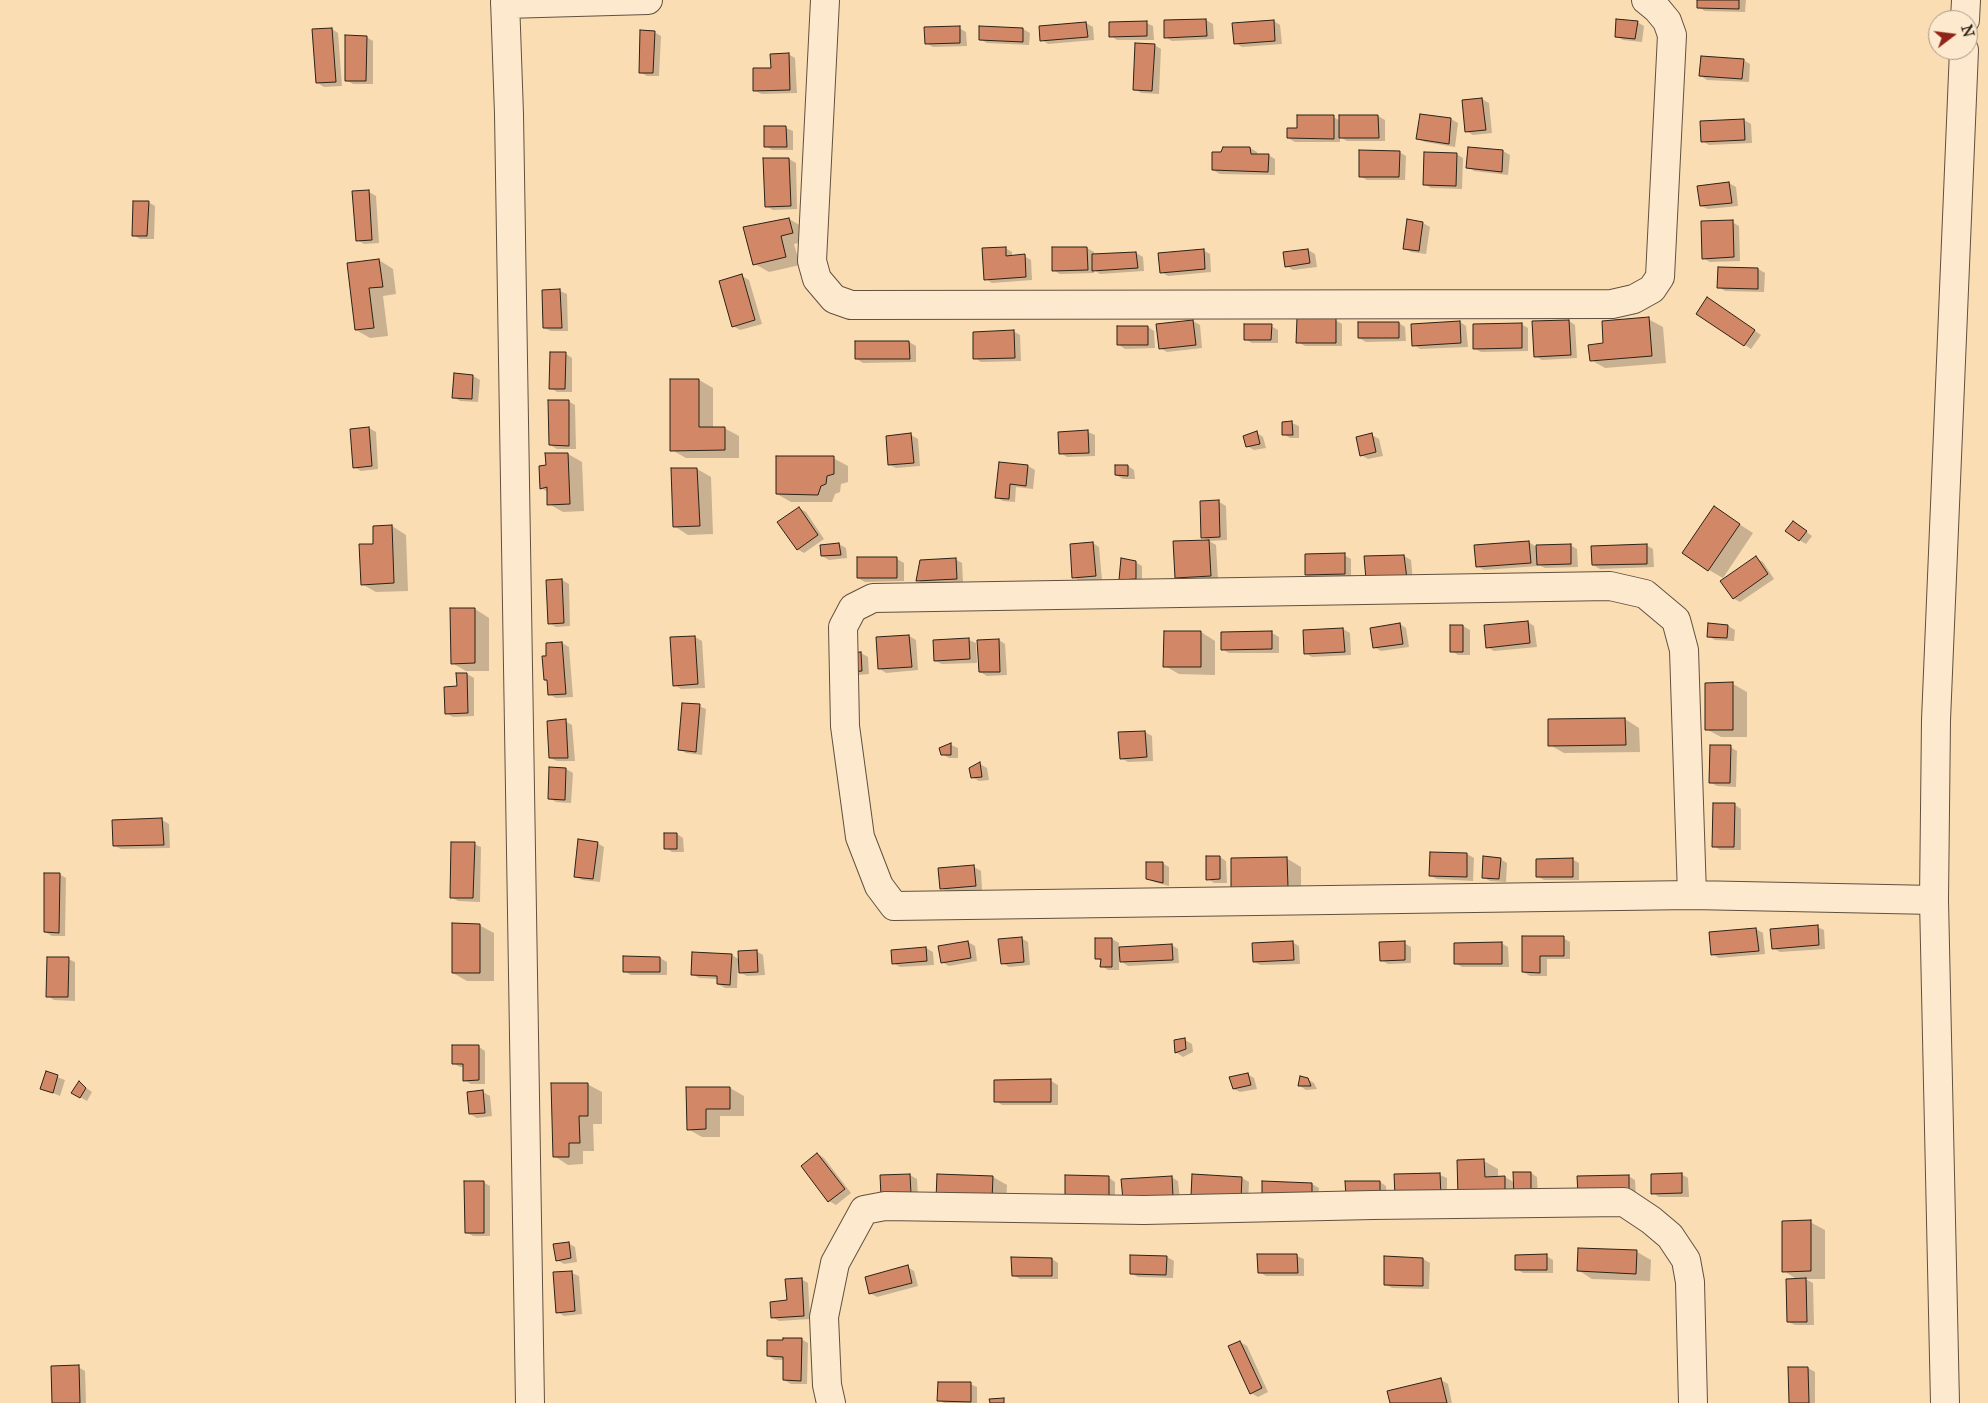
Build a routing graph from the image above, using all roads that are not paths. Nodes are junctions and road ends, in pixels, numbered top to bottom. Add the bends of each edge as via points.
1 (648, 0) edge
2 (825, 0) edge
3 (1646, 0) edge
4 (505, 2) edge
5 (1964, 60) edge
6 (1692, 895) junction
7 (1934, 900) junction
8 (530, 1403) edge
9 (831, 1403) edge
10 (1694, 1403) edge
11 (1945, 1403) edge

1 - 4 street
2 - 3 street via 812,261 817,279 834,299 851,305 1612,304 1634,299 1652,289 1660,276 1672,35 1667,21
4 - 8 street
5 - 7 street via 1936,720
6 - 6 street via 1684,650 1676,620 1645,594 1610,586 873,598 853,608 843,627 845,726 860,837 879,886 894,906
6 - 7 street
7 - 11 street
9 - 10 street via 827,1385 824,1317 835,1263 864,1210 885,1206 1144,1210 1624,1202 1670,1236 1686,1260 1690,1282

